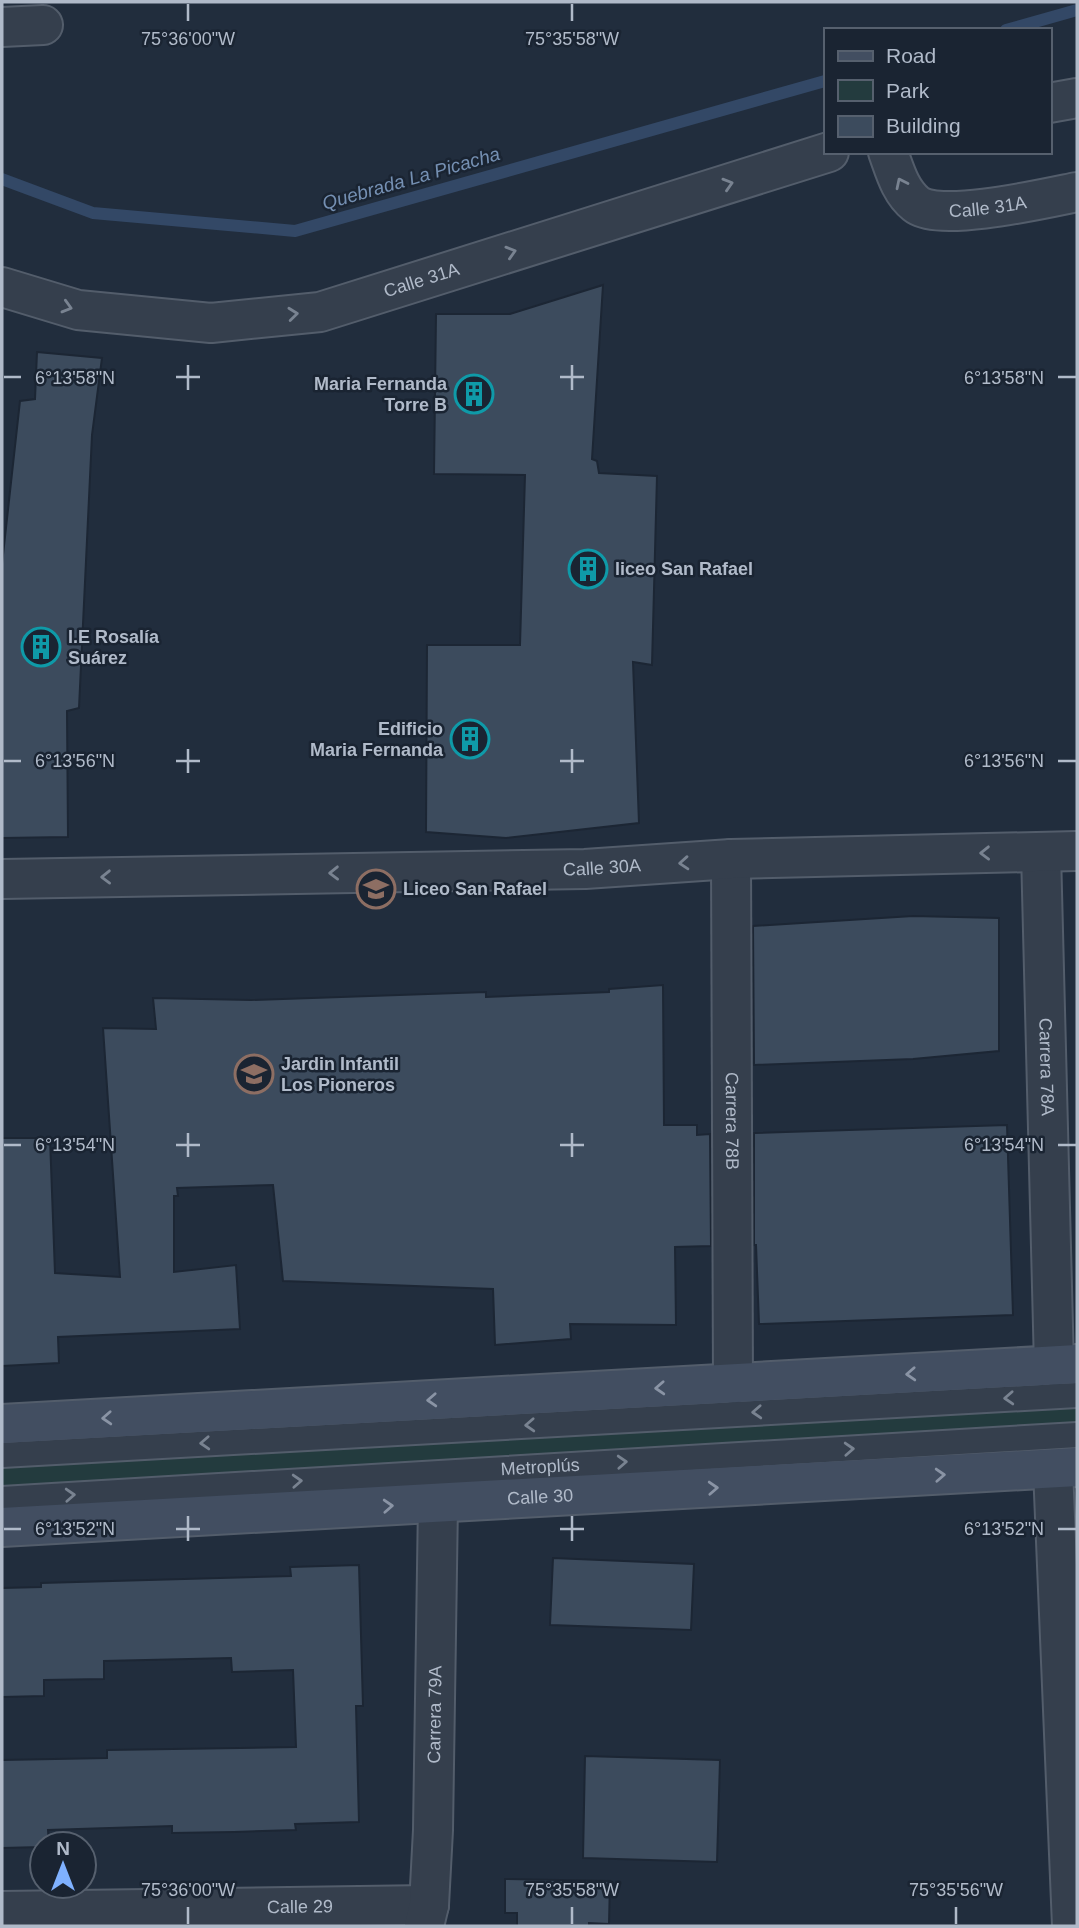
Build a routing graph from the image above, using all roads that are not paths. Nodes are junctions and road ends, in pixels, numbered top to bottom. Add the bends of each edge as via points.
1 (44, 25) dead end
2 (2, 27) edge
3 (1077, 98) edge
4 (1051, 103) edge
5 (824, 154) edge
6 (889, 154) edge
7 (1077, 192) edge
8 (2, 287) edge
9 (1059, 851) edge
10 (731, 859) junction
11 (2, 879) edge
12 (1070, 1375) edge
13 (733, 1384) junction
14 (2, 1424) edge
15 (1077, 1435) edge
16 (2, 1455) edge
17 (1065, 1468) edge
18 (2, 1499) edge
19 (438, 1503) junction
20 (2, 1527) edge
21 (1074, 1876) edge
22 (2, 1911) edge
23 (427, 1916) edge
24 (1072, 1926) edge

1 - 2 street
3 - 4 street
8 -> 5 street, Calle 31A via 78,310 211,323 320,312
7 -> 6 street, Calle 31A via 993,208 946,211 918,207 902,189
9 -> 10 street, Calle 30A
9 - 12 street, Carrera 78A
10 -> 11 street, Calle 30A via 585,869
10 - 13 street, Carrera 78B
12 -> 13 main road
12 -> 16 lane
13 -> 14 main road
18 -> 15 lane, Metroplús
19 -> 17 main road, Calle 30
17 - 21 street
20 -> 19 main road, Calle 30
19 - 23 street, Carrera 79A
21 - 24 street
22 - 23 street, Calle 29

